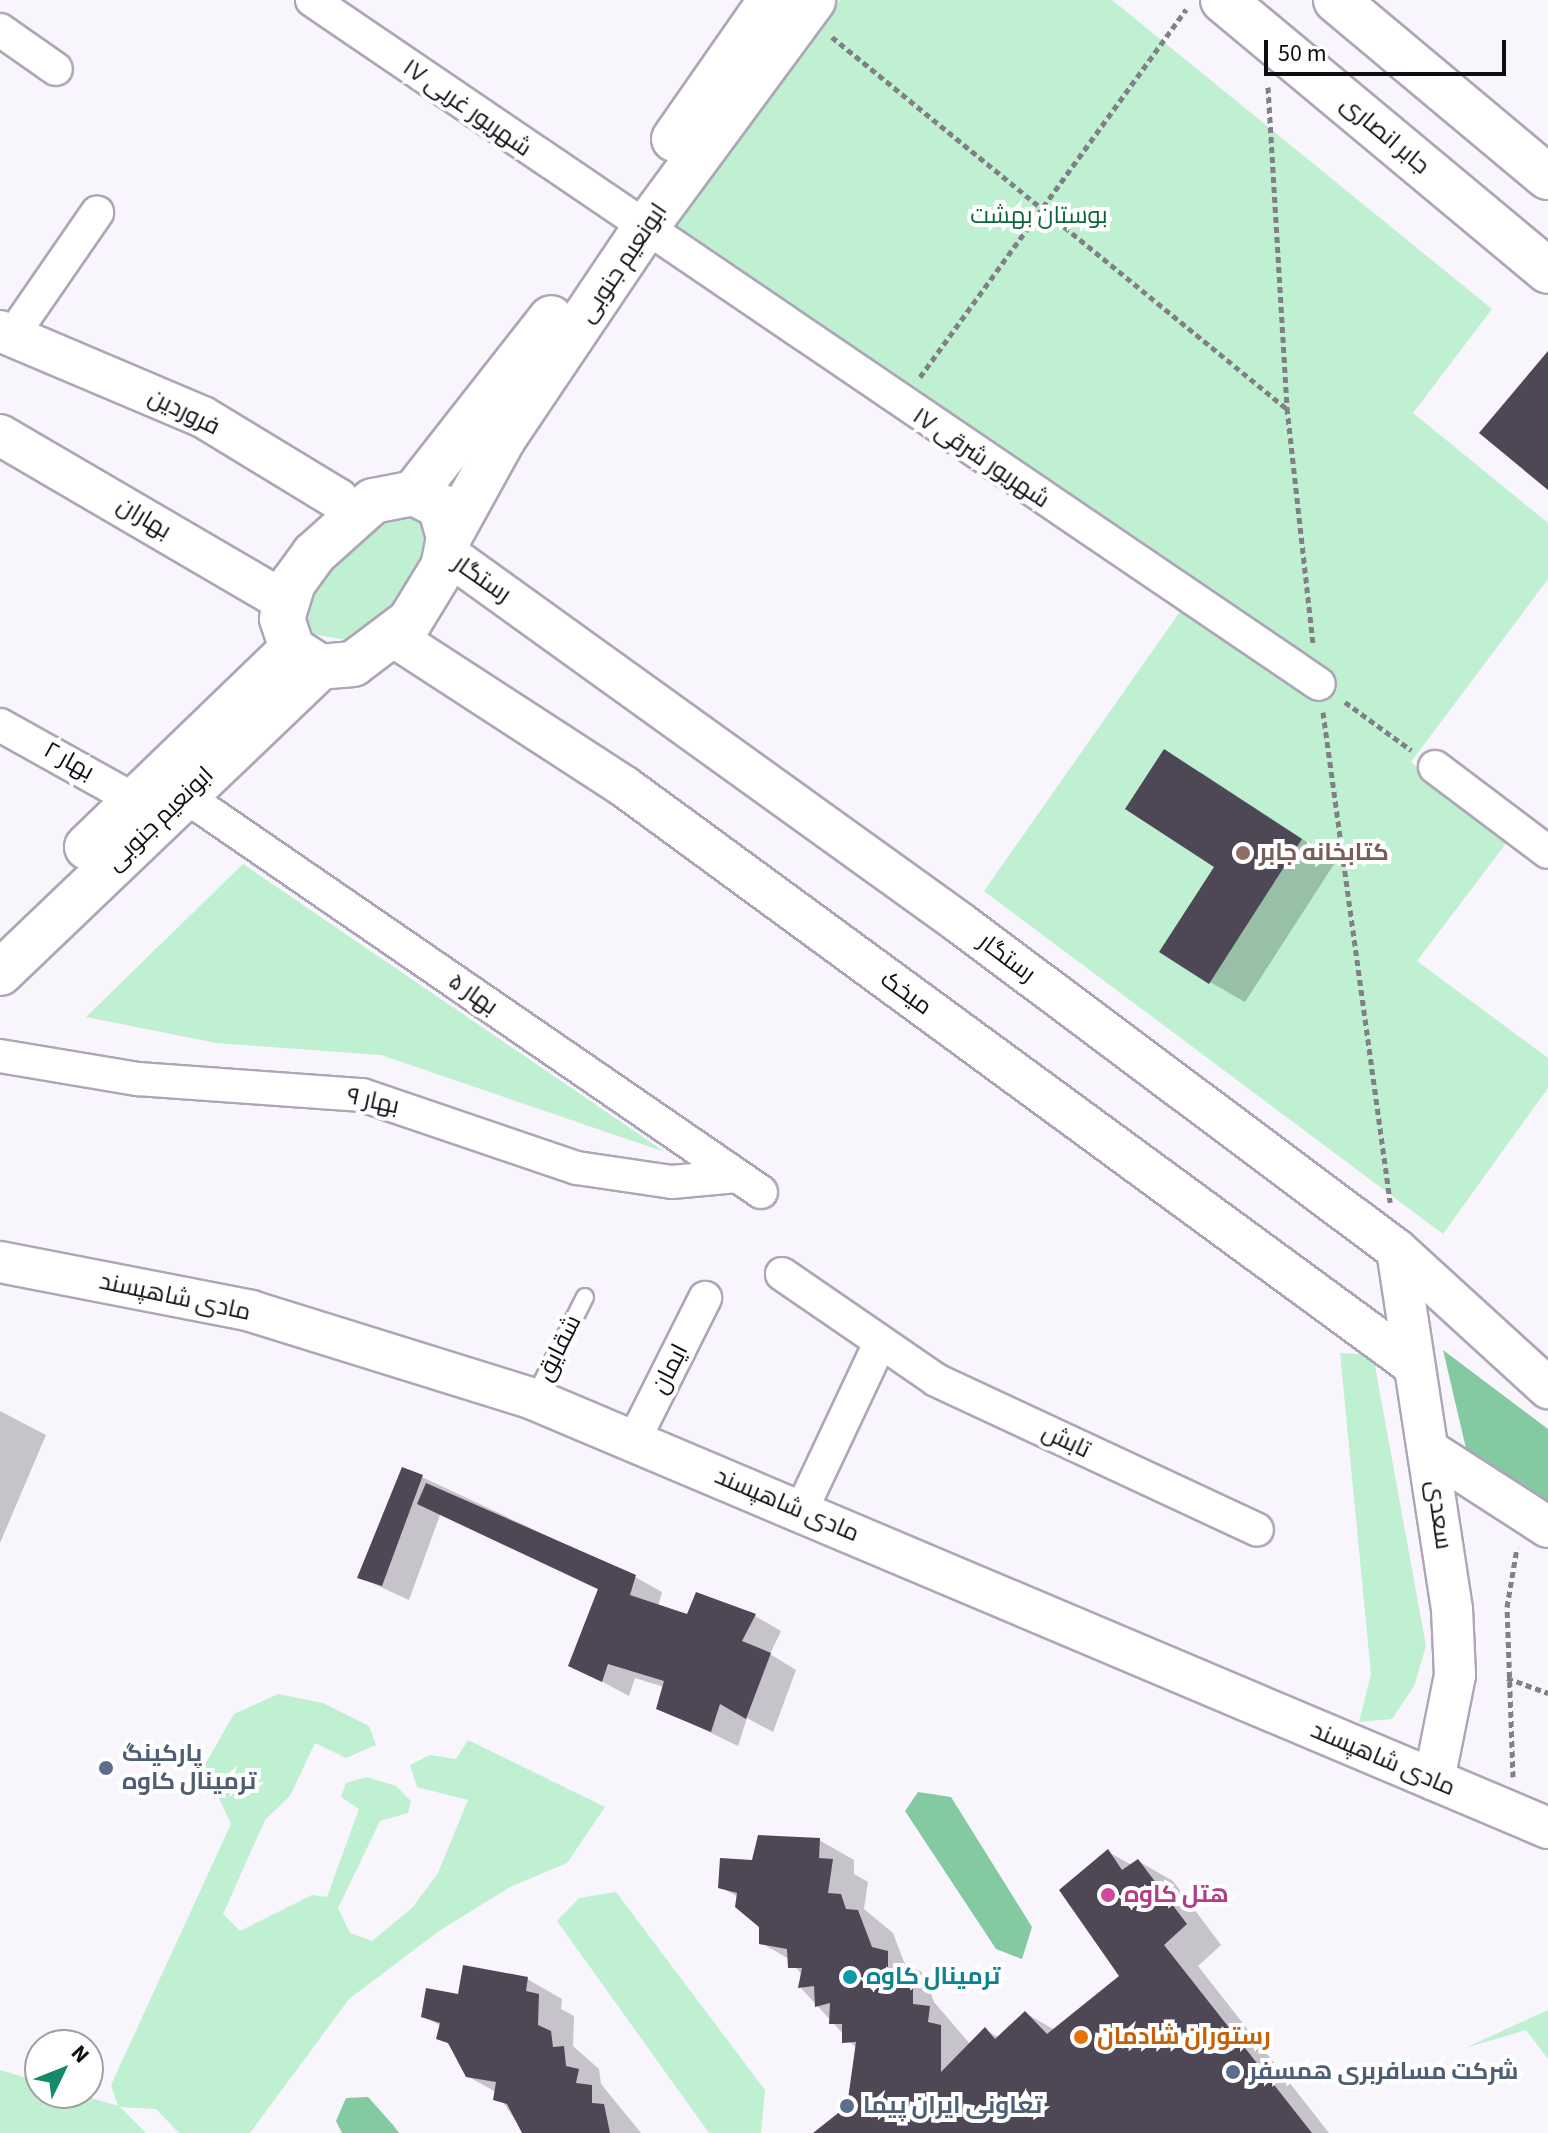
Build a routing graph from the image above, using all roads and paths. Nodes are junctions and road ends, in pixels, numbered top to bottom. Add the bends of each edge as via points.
1 (312, 0) edge
2 (771, 0) edge
3 (1193, 0) edge
4 (1223, 0) edge
5 (1336, 0) edge
6 (817, 13) edge
7 (0, 30) edge
8 (56, 69) dead end
9 (1548, 177) edge
10 (1041, 211) junction
11 (97, 213) dead end
12 (632, 224) junction
13 (1548, 271) edge
14 (6, 333) edge
15 (912, 389) dead end
16 (1287, 408) dead end
17 (0, 435) edge
18 (414, 493) junction
19 (354, 518) junction
20 (448, 545) junction
21 (287, 603) junction
22 (391, 635) junction
23 (306, 658) junction
24 (1319, 684) joint
25 (0, 725) edge
26 (1435, 767) joint
27 (185, 796) junction
28 (135, 800) junction
29 (1548, 852) edge
30 (0, 930) edge
31 (0, 973) edge
32 (0, 1056) edge
33 (749, 1184) joint
34 (1397, 1250) junction
35 (0, 1262) edge
36 (782, 1274) dead end
37 (585, 1297) dead end
38 (705, 1298) dead end
39 (879, 1345) junction
40 (1412, 1364) junction
41 (1548, 1388) edge
42 (533, 1399) junction
43 (634, 1440) junction
44 (1430, 1451) junction
45 (801, 1511) junction
46 (1538, 1522) edge
47 (1257, 1530) dead end
48 (1507, 1678) junction
49 (1548, 1693) edge
50 (1434, 1780) junction
51 (1532, 1821) edge

1 - 12 street, ۱۷ شهریور غربی
2 - 12 main road, ابونعیم جنوبی
3 - 10 path
4 - 13 main road, جابر انصاری
5 - 9 main road
6 - 10 path
6 - 12 main road, ابونعیم جنوبی
7 - 8 street
10 - 15 path
10 - 16 path
11 - 14 street
12 - 18 main road, ابونعیم جنوبی
12 - 20 main road, ابونعیم جنوبی via 503,439
12 - 24 street, ۱۷ شهریور شرقی
14 - 19 street, فروردین via 203,417 338,499
17 - 21 street, بهاران
18 - 19 main road via 373,501
18 - 20 main road via 440,506
19 - 21 main road via 314,554
20 - 22 main road, ابونعیم جنوبی via 410,621
20 - 34 street, رستگار
21 - 23 main road via 282,619
22 - 23 main road, ابونعیم جنوبی via 353,664
22 - 40 street, میخک via 625,787
23 - 27 main road, ابونعیم جنوبی
23 - 28 main road, ابونعیم جنوبی
24 - 26 path
25 - 28 street, بهار ۲
26 - 29 street
27 - 31 main road, ابونعیم جنوبی
27 - 33 street, بهار ۵
28 - 30 main road, ابونعیم جنوبی
32 - 33 street, بهار ۹ via 138,1079 362,1095 577,1168 672,1182
34 - 40 street, سعدی
34 - 41 street, رستگار
35 - 42 street, مادی شاهپسند via 251,1311
36 - 39 street, تابش
37 - 42 lane, شقایق
38 - 43 street, ایمان
39 - 45 street
39 - 47 street, تابش via 936,1380
40 - 44 street, سعدی
42 - 43 street, مادی شاهپسند
43 - 45 street, مادی شاهپسند
44 - 46 street
44 - 50 street, سعدی via 1455,1675
45 - 50 street, مادی شاهپسند
46 - 48 path via 1511,1562
48 - 49 path
48 - 51 path
50 - 51 street, مادی شاهپسند

